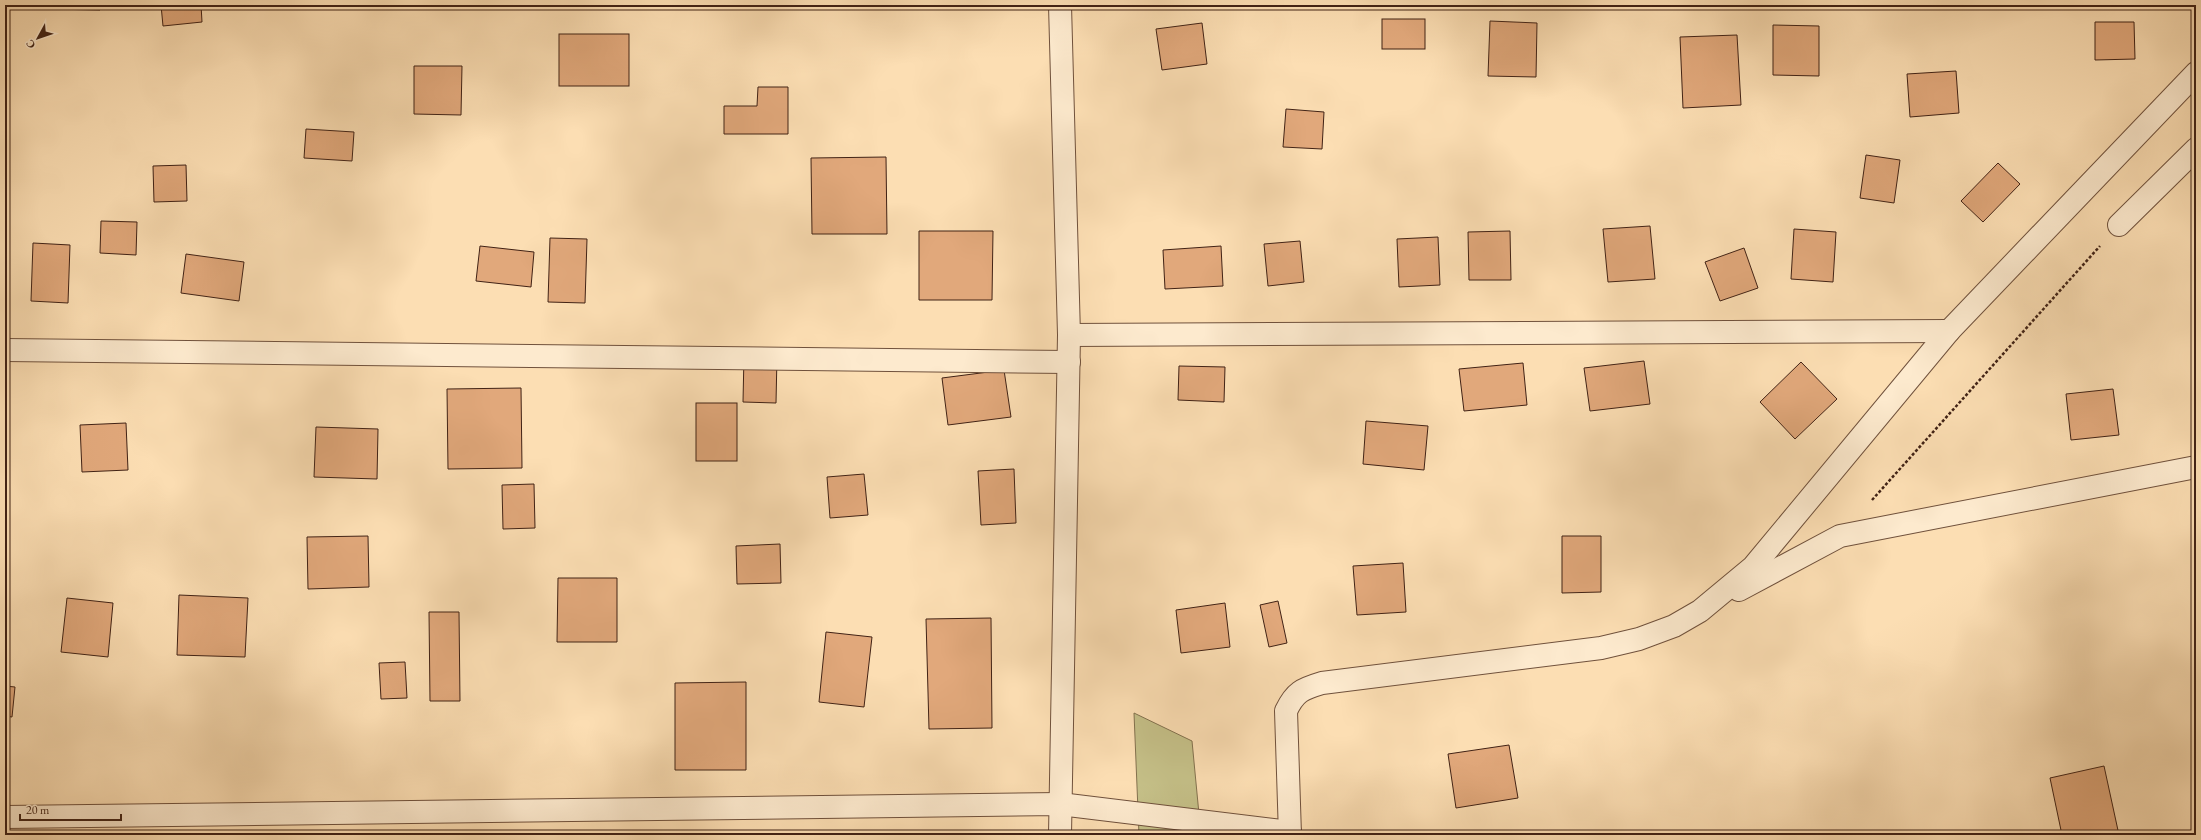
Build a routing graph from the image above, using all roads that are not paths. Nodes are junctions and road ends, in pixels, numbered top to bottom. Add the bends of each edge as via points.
1 (1060, 5) edge
2 (2196, 73) edge
3 (2196, 149) edge
4 (2119, 225) road end
5 (1949, 331) junction
6 (1069, 335) junction
7 (5, 350) edge
8 (1069, 362) junction
9 (2196, 467) edge
10 (1700, 611) junction
11 (1060, 804) junction
12 (5, 817) edge
13 (1290, 834) edge
14 (1060, 835) edge

1 - 6 street
2 - 5 street
3 - 4 street
5 - 6 street
5 - 10 street via 1753,567
6 - 8 street
7 - 8 street
8 - 11 street
9 - 10 street via 1840,536
10 - 13 street via 1674,626 1639,639 1601,648 1322,683 1300,692 1293,697 1286,712
11 - 12 street
11 - 13 street
11 - 14 street

